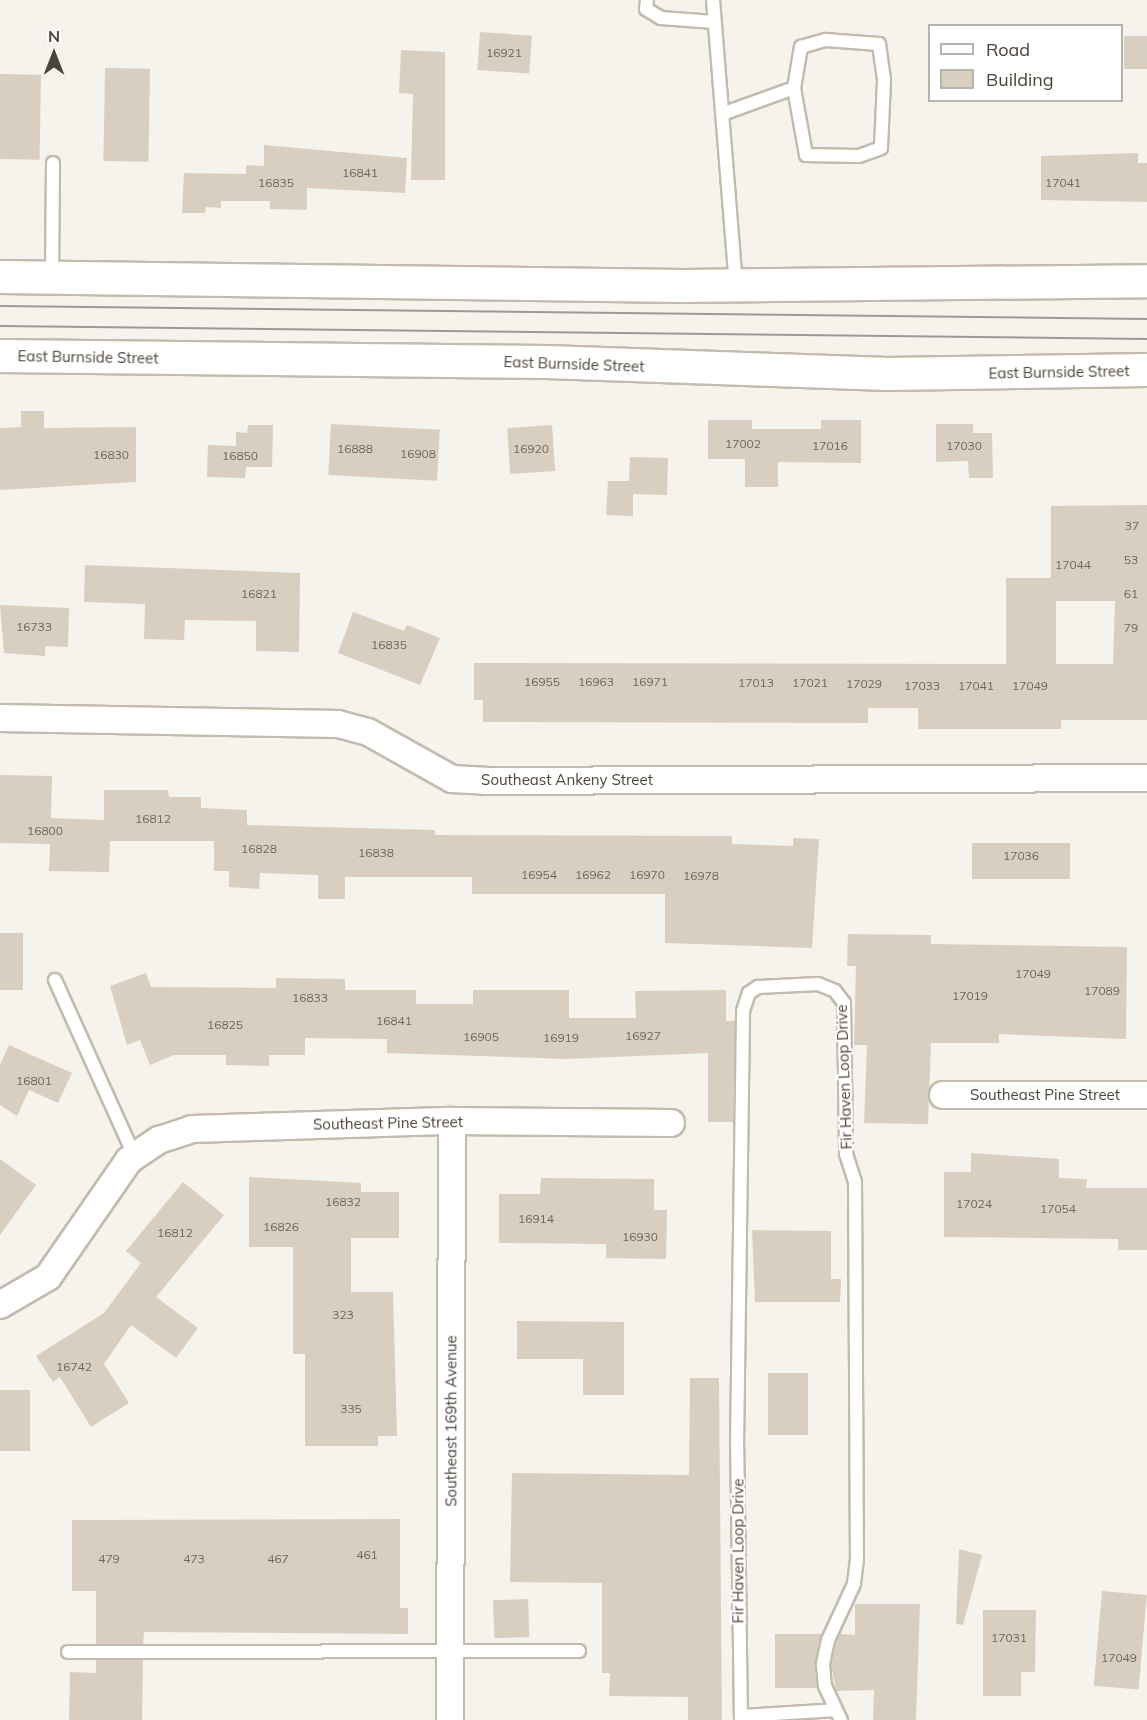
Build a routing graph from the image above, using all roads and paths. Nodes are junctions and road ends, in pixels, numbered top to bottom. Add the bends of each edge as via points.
1 (647, 0) edge
2 (713, 0) edge
3 (714, 22) junction
4 (794, 88) junction
5 (722, 114) junction
6 (53, 163) dead end
7 (0, 277) edge
8 (52, 278) junction
9 (1147, 280) edge
10 (736, 284) junction
11 (0, 356) edge
12 (1147, 370) edge
13 (0, 718) edge
14 (1147, 778) edge
15 (55, 980) dead end
16 (944, 1095) dead end
17 (1147, 1095) edge
18 (452, 1121) junction
19 (671, 1123) dead end
20 (127, 1165) junction
21 (0, 1305) edge
22 (450, 1650) junction
23 (579, 1651) dead end
24 (68, 1652) dead end
25 (838, 1715) edge
26 (741, 1718) edge
27 (450, 1720) edge

1 - 3 lane via 646,9 661,18
2 - 3 lane
3 - 5 lane
4 - 4 lane via 801,46 826,40 879,44 884,81 881,147 860,156 806,155
4 - 5 lane
5 - 10 lane
6 - 8 lane
7 - 8 street
8 - 10 street
9 - 10 street
11 - 12 street, East Burnside Street via 547,362 888,374
13 - 14 street, Southeast Ankeny Street via 338,724 368,732 452,779 485,781
15 - 20 lane
16 - 17 street, Southeast Pine Street
18 - 19 street, Southeast Pine Street
18 - 20 street, Southeast Pine Street via 192,1129 159,1140
18 - 22 street, Southeast 169th Avenue
20 - 21 street via 48,1277
22 - 23 lane
22 - 24 lane
22 - 27 street, Southeast 169th Avenue
25 - 26 lane
25 - 26 lane, Fir Haven Loop Drive via 825,1686 824,1653 854,1584 857,1559 855,1182 846,1154 843,1003 827,986 772,984 749,993 743,1011 737,1446

